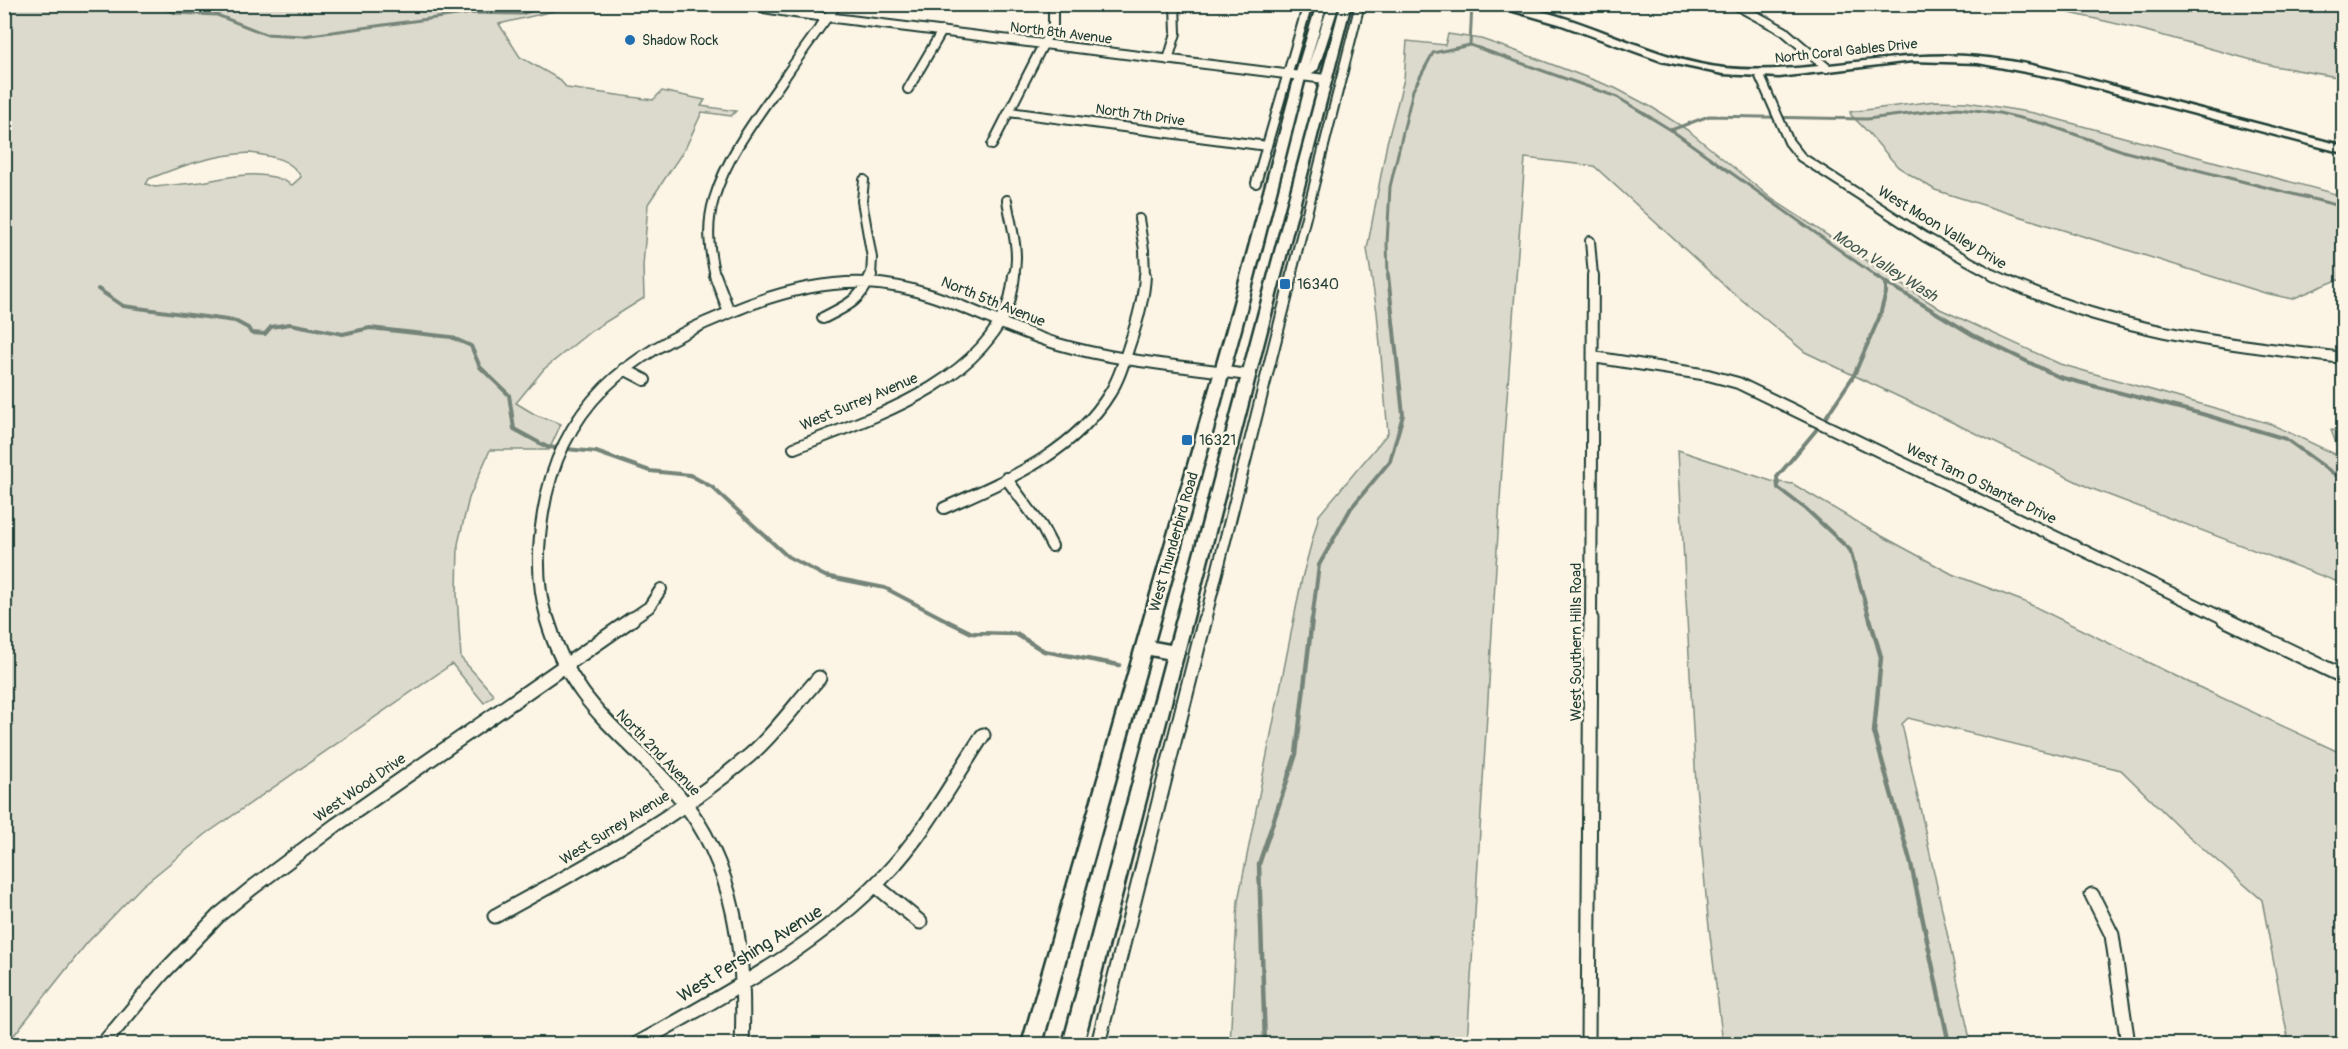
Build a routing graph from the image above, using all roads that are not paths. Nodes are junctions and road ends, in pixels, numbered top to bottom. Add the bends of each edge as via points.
1 (759, 4) edge
2 (837, 4) edge
3 (1050, 4) edge
4 (1175, 4) edge
5 (1308, 4) edge
6 (1322, 4) edge
7 (1334, 4) edge
8 (1346, 4) edge
9 (1360, 4) edge
10 (1494, 4) edge
11 (1734, 4) edge
12 (828, 17) junction
13 (1341, 24) junction
14 (1355, 26) junction
15 (942, 31) junction
16 (1044, 44) junction
17 (1168, 60) junction
18 (1827, 68) junction
19 (1759, 74) junction
20 (1294, 75) junction
21 (1325, 79) junction
22 (908, 89) dead end
23 (1009, 112) junction
24 (992, 145) dead end
25 (1267, 146) junction
26 (2343, 150) edge
27 (864, 180) dead end
28 (1256, 183) dead end
29 (1007, 200) dead end
30 (1139, 219) dead end
31 (1590, 241) dead end
32 (868, 282) junction
33 (729, 312) junction
34 (823, 318) dead end
35 (999, 321) junction
36 (1234, 329) junction
37 (1259, 333) junction
38 (1277, 336) junction
39 (1125, 357) junction
40 (1593, 357) junction
41 (2343, 358) edge
42 (624, 369) junction
43 (1222, 371) junction
44 (1248, 375) junction
45 (645, 380) dead end
46 (562, 448) joint
47 (794, 448) dead end
48 (1006, 478) junction
49 (944, 508) dead end
50 (1052, 546) dead end
51 (660, 589) dead end
52 (1144, 647) junction
53 (1175, 653) junction
54 (565, 667) junction
55 (2343, 676) edge
56 (819, 678) dead end
57 (983, 735) dead end
58 (685, 804) junction
59 (875, 885) junction
60 (2092, 895) dead end
61 (495, 916) dead end
62 (920, 922) dead end
63 (744, 982) junction
64 (103, 1044) edge
65 (637, 1044) edge
66 (742, 1044) edge
67 (1032, 1044) edge
68 (1073, 1044) edge
69 (1098, 1044) edge
70 (1588, 1044) edge
71 (2128, 1044) edge

1 - 12 street, North 8th Avenue
2 - 12 street
3 - 16 street via 1053,25
4 - 17 street via 1177,33
5 - 20 street, West Thunderbird Road
6 - 20 main road, West Thunderbird Road
7 - 20 main road via 1313,69
8 - 13 main road, West Thunderbird Road
9 - 14 street
10 - 19 main road, North Coral Gables Drive via 1553,19 1684,64
11 - 18 street via 1785,30
12 - 15 street, North 8th Avenue
12 - 33 street via 738,144 716,188 709,248
13 - 14 street
13 - 21 main road, West Thunderbird Road
14 - 38 street
15 - 16 street, North 8th Avenue
15 - 22 street
16 - 17 street, North 8th Avenue
16 - 23 street
17 - 20 street, North 8th Avenue
18 - 19 main road, North Coral Gables Drive
18 - 26 main road, North Coral Gables Drive via 1912,58 2011,65
19 - 41 street, West Moon Valley Drive via 1789,142 1801,157 1992,275 2058,304 2148,330
20 - 21 street, North 8th Avenue
20 - 25 street, West Thunderbird Road
20 - 36 main road, West Thunderbird Road
21 - 37 main road, West Thunderbird Road
23 - 24 street
23 - 25 street, North 7th Drive
25 - 28 street, West Thunderbird Road
27 - 32 street via 861,194 873,261
29 - 35 street, West Surrey Avenue via 1017,261 1012,290
30 - 39 street via 1146,262 1145,287
31 - 40 street, West Southern Hills Road
32 - 33 street, North 5th Avenue via 786,291
32 - 34 street via 850,307
32 - 35 street, North 5th Avenue via 921,290
33 - 42 street, North 5th Avenue via 662,342
35 - 39 street, North 5th Avenue via 1058,344
35 - 47 street, West Surrey Avenue via 973,356 922,394
36 - 37 main road
36 - 43 main road, West Thunderbird Road
37 - 38 street
37 - 44 main road, West Thunderbird Road
38 - 69 street
39 - 43 street, North 5th Avenue
39 - 48 street via 1110,394 1087,424 1046,457
40 - 55 street, West Tam O Shanter Drive via 1738,383
40 - 70 street, West Southern Hills Road
42 - 45 street
42 - 46 street, North 5th Avenue via 596,393
43 - 44 street, North 5th Avenue
43 - 52 main road, West Thunderbird Road
44 - 53 main road, West Thunderbird Road
46 - 54 street, North 2nd Avenue via 543,504 538,581 547,625
48 - 49 street
48 - 50 street
51 - 54 street, West Wood Drive via 649,607
52 - 53 main road
52 - 67 main road, West Thunderbird Road
53 - 68 main road, West Thunderbird Road
54 - 58 street, North 2nd Avenue via 598,715
54 - 64 street, West Wood Drive via 336,825 252,888 219,915 162,974
56 - 58 street, West Surrey Avenue via 745,760
57 - 59 street, West Pershing Avenue via 915,837
58 - 61 street, West Surrey Avenue via 604,856
58 - 63 street, North 2nd Avenue via 708,842 729,895
59 - 62 street
59 - 63 street, West Pershing Avenue via 842,917 792,954
60 - 71 street via 2112,935
63 - 65 street, West Pershing Avenue
63 - 66 street, North 2nd Avenue

